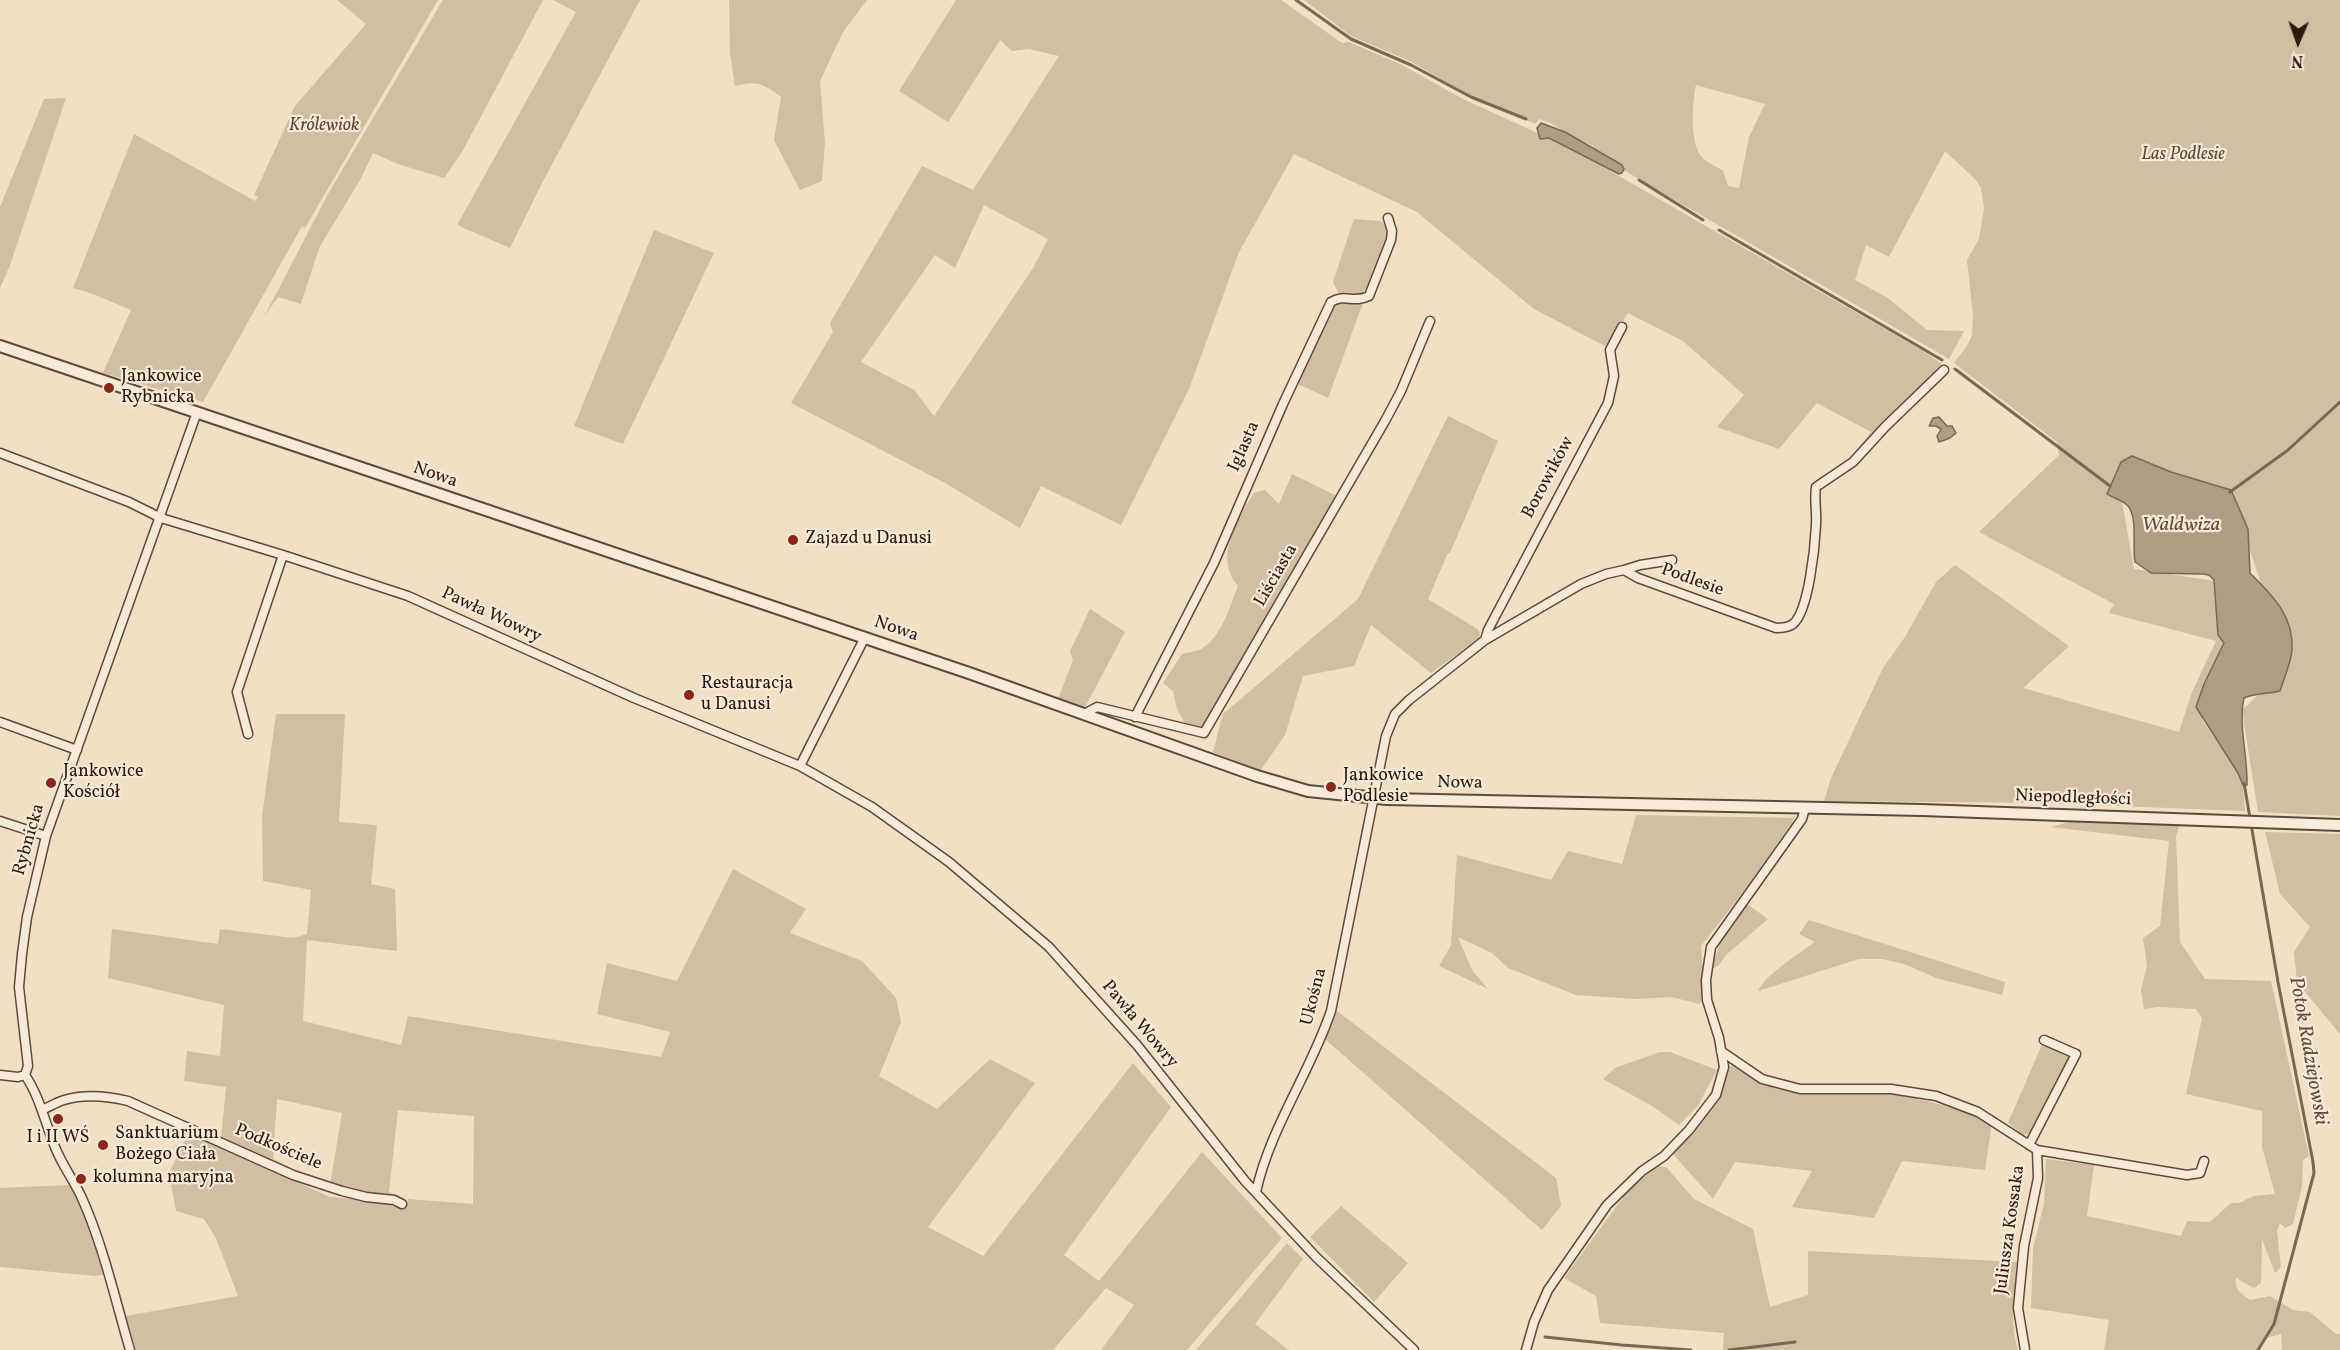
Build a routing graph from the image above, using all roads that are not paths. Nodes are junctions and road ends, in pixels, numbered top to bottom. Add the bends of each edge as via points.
1 (1388, 218) dead end
2 (1430, 321) dead end
3 (1622, 327) dead end
4 (0, 346) edge
5 (1944, 370) dead end
6 (197, 412) junction
7 (0, 453) edge
8 (161, 518) junction
9 (283, 555) junction
10 (1672, 560) dead end
11 (1624, 570) junction
12 (865, 637) junction
13 (1485, 640) junction
14 (1084, 714) junction
15 (1135, 717) junction
16 (0, 722) edge
17 (248, 734) dead end
18 (77, 750) junction
19 (800, 766) junction
20 (1373, 798) junction
21 (1805, 807) junction
22 (0, 821) edge
23 (2340, 825) edge
24 (46, 836) junction
25 (2044, 1040) dead end
26 (1721, 1051) junction
27 (0, 1075) edge
28 (25, 1075) junction
29 (42, 1110) junction
30 (2033, 1147) junction
31 (2204, 1161) dead end
32 (1256, 1192) junction
33 (402, 1204) dead end
34 (130, 1350) edge
35 (1414, 1350) edge
36 (1526, 1350) edge
37 (2025, 1350) edge

1 - 15 street, Iglasta via 1391,240 1369,296 1361,300 1339,297 1330,302 1214,563
2 - 15 street, Liściasta via 1396,401 1204,733
3 - 13 street, Borowików via 1610,350 1614,376 1608,403
4 - 6 street, Nowa
5 - 11 street, Podlesie via 1853,462 1816,488 1812,566 1804,603 1794,623 1776,628
6 - 8 street, Rybnicka
6 - 12 street, Nowa
7 - 8 street, Pawła Wowry
8 - 9 street, Pawła Wowry
8 - 18 street, Rybnicka
9 - 17 street via 237,693
9 - 19 street, Pawła Wowry via 408,596 634,698
10 - 11 street
11 - 13 street via 1581,584
12 - 14 street, Nowa
12 - 19 street
13 - 20 street via 1395,714 1389,724
14 - 15 street, Liściasta via 1097,707
14 - 20 street, Nowa via 1280,784
16 - 18 street
18 - 24 street, Rybnicka
19 - 32 street, Pawła Wowry via 872,807 949,862 1049,947 1137,1045
20 - 21 street, Nowa
20 - 32 street, Ukośna via 1331,1011 1318,1047 1270,1143
21 - 23 street, Niepodległości
21 - 26 street via 1802,819 1711,947 1707,1000
22 - 24 street
24 - 28 street, Rybnicka via 27,917 19,987
25 - 30 street, Juliusza Kossaka via 2076,1054
26 - 30 street, Juliusza Kossaka via 1762,1079 1800,1089 1891,1089 1936,1096 1978,1112
26 - 36 street via 1724,1067 1716,1095 1689,1131 1607,1205 1548,1290
27 - 28 street
28 - 29 street, Rybnicka
29 - 33 street, Podkościele via 64,1100 91,1096 128,1101 293,1175
29 - 34 street, Rybnicka via 55,1148 94,1227
30 - 31 street, Juliusza Kossaka via 2187,1175 2200,1173
30 - 37 street, Juliusza Kossaka via 2038,1178 2024,1246 2018,1308
32 - 35 street, Pawła Wowry via 1316,1257

